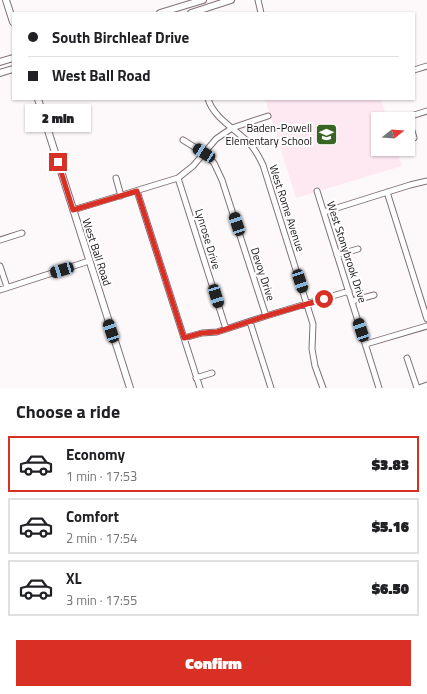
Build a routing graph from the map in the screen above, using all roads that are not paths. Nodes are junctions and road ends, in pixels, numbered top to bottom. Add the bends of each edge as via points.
1 (6, 0) edge
2 (203, 0) edge
3 (231, 0) edge
4 (258, 0) edge
5 (163, 12) edge
6 (194, 12) edge
7 (261, 12) edge
8 (12, 19) edge
9 (12, 58) edge
10 (0, 62) edge
11 (427, 66) edge
12 (12, 69) edge
13 (415, 70) edge
14 (0, 73) edge
15 (38, 100) edge
16 (208, 100) edge
17 (427, 111) edge
18 (415, 115) edge
19 (268, 116) dead end
20 (232, 128) junction
21 (183, 140) dead end
22 (204, 153) junction
23 (116, 178) dead end
24 (178, 178) junction
25 (427, 181) edge
26 (137, 191) junction
27 (317, 191) dead end
28 (387, 192) junction
29 (121, 196) junction
30 (73, 210) junction
31 (324, 212) junction
32 (22, 233) dead end
33 (0, 240) edge
34 (358, 249) dead end
35 (338, 255) junction
36 (89, 261) junction
37 (0, 266) edge
38 (6, 287) junction
39 (0, 290) edge
40 (349, 291) junction
41 (374, 295) dead end
42 (352, 301) junction
43 (307, 304) junction
44 (266, 316) junction
45 (427, 319) edge
46 (250, 322) junction
47 (427, 326) edge
48 (226, 329) junction
49 (184, 338) junction
50 (366, 344) junction
51 (407, 358) dead end
52 (212, 373) dead end
53 (196, 378) junction
54 (427, 385) edge
55 (130, 388) edge
56 (200, 388) edge
57 (271, 388) edge
58 (323, 388) edge
59 (380, 388) edge
60 (418, 388) edge

1 - 8 main road
2 - 5 main road
3 - 6 main road
4 - 7 street
9 - 10 main road
11 - 13 street
12 - 14 main road
15 - 30 main road, West Ball Road
16 - 20 street, West Rome Avenue via 223,121
17 - 18 street
19 - 20 street
20 - 22 street via 216,139
20 - 43 street, West Rome Avenue via 248,142 263,165
21 - 22 street, Devoy Drive
22 - 24 street
22 - 44 street, Devoy Drive via 214,163 222,180
23 - 29 street
24 - 26 street
24 - 48 street, Lynrose Drive
25 - 28 street
26 - 29 street
26 - 49 street
27 - 31 street, West Stonybrook Drive
28 - 31 street
28 - 45 street
29 - 30 street
30 - 36 main road, West Ball Road
31 - 35 street, West Stonybrook Drive
32 - 33 street
34 - 35 street
35 - 40 street, West Stonybrook Drive
36 - 38 street
36 - 55 main road, West Ball Road
37 - 38 street
38 - 39 street
40 - 42 street, West Stonybrook Drive
40 - 43 street
41 - 42 street
42 - 50 street, West Stonybrook Drive
43 - 44 street
43 - 58 street, West Rome Avenue via 313,324 312,349 315,366
44 - 46 street
46 - 48 street
46 - 57 street
47 - 50 street
48 - 49 street
49 - 53 street
50 - 59 street, West Stonybrook Drive
51 - 60 street
52 - 53 street
53 - 56 street
54 - 60 street

